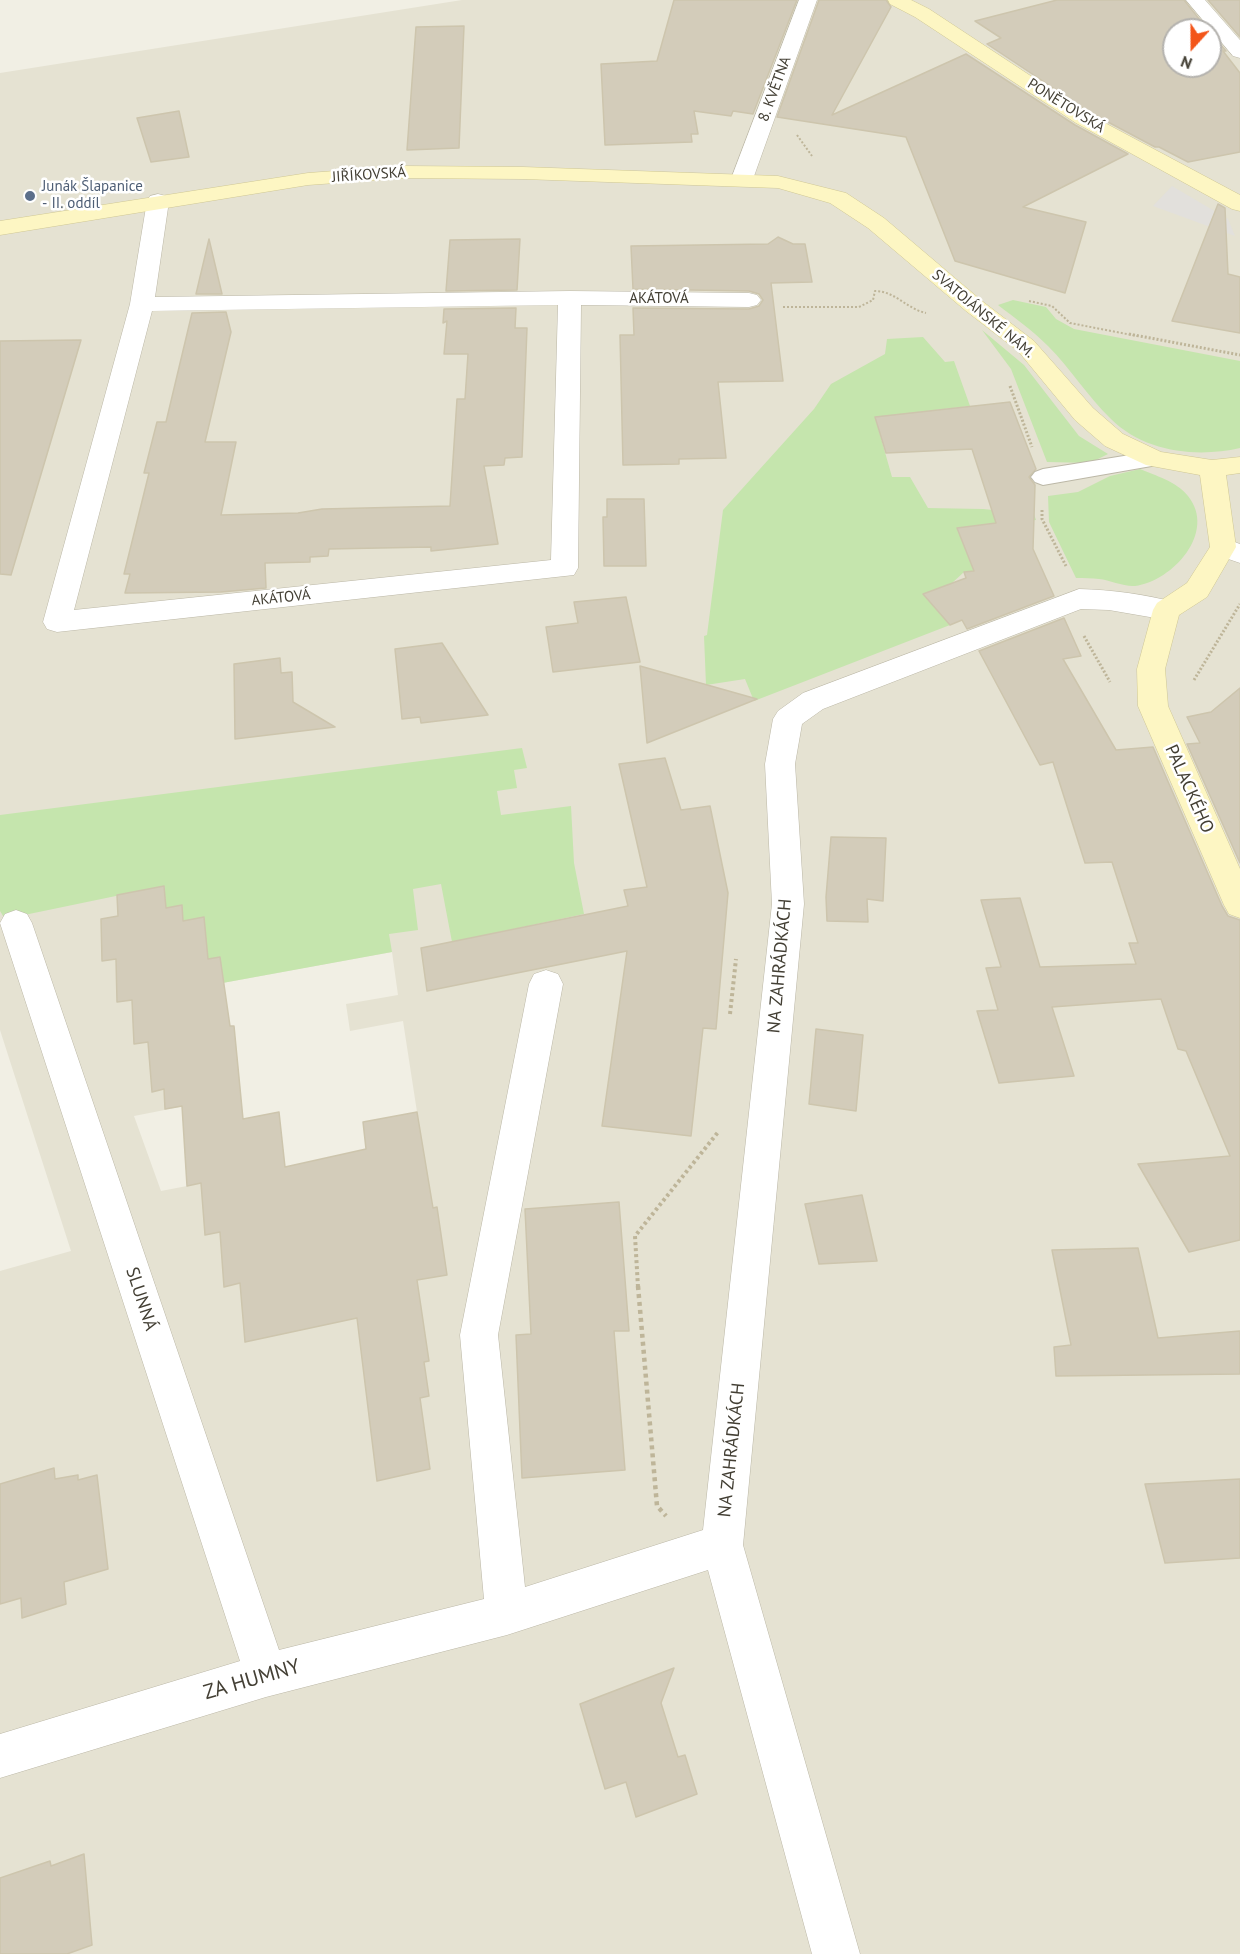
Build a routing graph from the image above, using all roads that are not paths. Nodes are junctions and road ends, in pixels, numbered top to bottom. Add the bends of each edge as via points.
1 (808, 0) edge
2 (897, 0) edge
3 (1195, 0) edge
4 (1240, 52) edge
5 (742, 179) junction
6 (158, 201) junction
7 (1240, 204) edge
8 (0, 228) edge
9 (570, 298) junction
10 (748, 300) road end
11 (142, 304) junction
12 (1155, 459) junction
13 (1240, 465) edge
14 (1212, 468) junction
15 (1043, 477) dead end
16 (1232, 551) edge
17 (1167, 610) junction
18 (1240, 905) edge
19 (16, 923) dead end
20 (546, 984) dead end
21 (711, 1548) junction
22 (507, 1614) junction
23 (266, 1675) junction
24 (0, 1756) edge
25 (836, 1954) edge

1 - 5 street, 8. KVĚTNA
2 - 7 street, PONĚTOVSKÁ via 1083,119
3 - 4 street
5 - 6 street, JIŘÍKOVSKÁ via 404,172 308,179
5 - 12 street, SVATOJÁNSKÉ NÁM. via 811,189 838,198 876,223 1026,346 1084,414 1114,440
6 - 8 street, JIŘÍKOVSKÁ
6 - 11 street, AKÁTOVÁ
9 - 10 street, AKÁTOVÁ
9 - 11 street, AKÁTOVÁ
9 - 11 street, AKÁTOVÁ via 564,568 57,622
12 - 14 street, SVATOJÁNSKÉ NÁM.
12 - 15 lane
13 - 14 street, SVATOJÁNSKÉ NÁM.
14 - 16 street
16 - 17 street via 1197,590
17 - 18 street, PALACKÉHO via 1151,669 1153,706
17 - 21 street, NA ZAHRÁDKÁCH via 1079,599 813,701 788,720 780,764 788,904
19 - 23 street, SLUNNÁ
20 - 22 street via 479,1335
21 - 22 street
21 - 25 street, NA ZAHRÁDKÁCH
22 - 23 street, ZA HUMNY
23 - 24 street, ZA HUMNY

